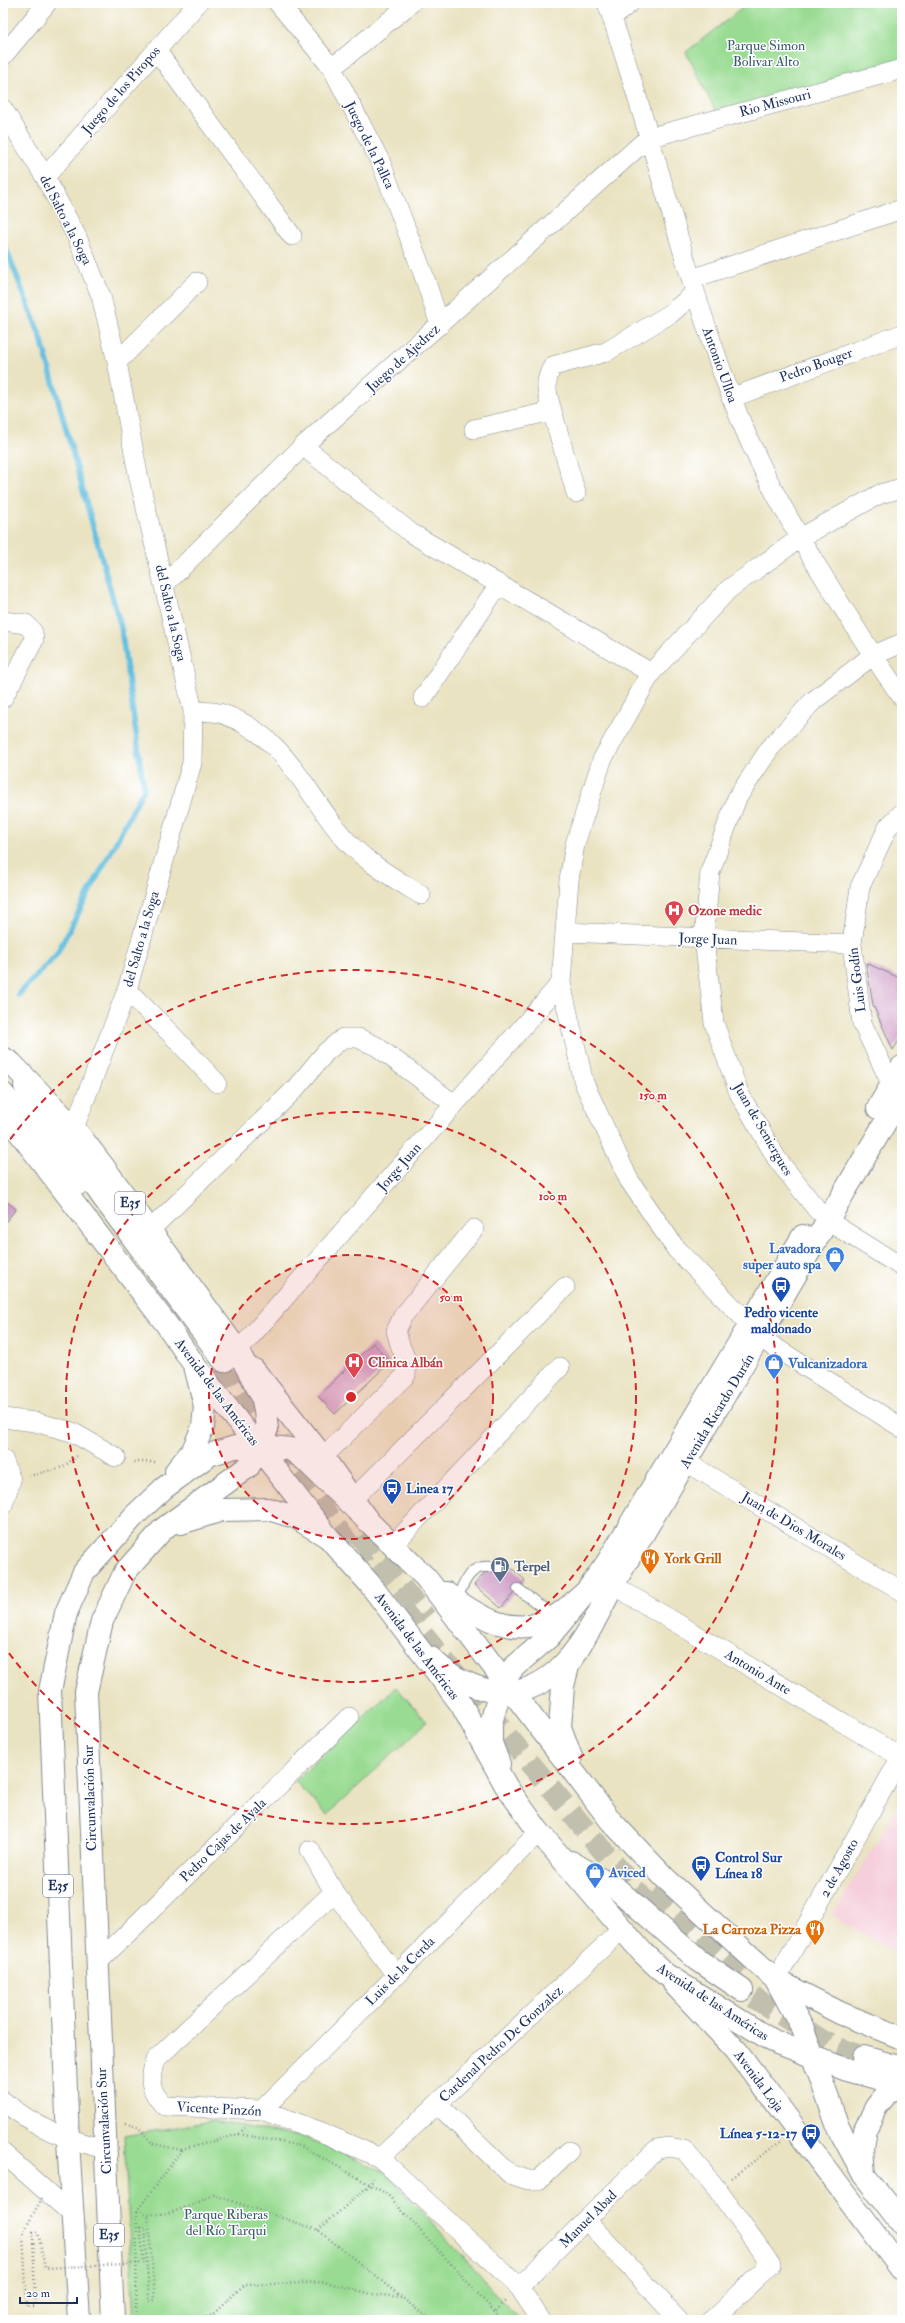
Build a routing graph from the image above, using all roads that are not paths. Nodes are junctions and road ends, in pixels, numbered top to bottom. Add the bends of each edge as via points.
1 (47, 3) edge
2 (198, 3) edge
3 (278, 3) edge
4 (411, 3) edge
5 (630, 3) edge
6 (610, 10) edge
7 (156, 50) junction
8 (3, 56) edge
9 (332, 68) junction
10 (902, 69) edge
11 (3, 109) edge
12 (648, 138) junction
13 (45, 177) junction
14 (902, 209) edge
15 (292, 236) dead end
16 (197, 282) dead end
17 (692, 286) junction
18 (440, 325) junction
19 (902, 334) edge
20 (117, 362) junction
21 (731, 398) junction
22 (552, 411) junction
23 (474, 428) dead end
24 (303, 446) junction
25 (902, 488) edge
26 (576, 494) dead end
27 (800, 538) junction
28 (165, 584) junction
29 (499, 584) junction
30 (3, 621) edge
31 (902, 643) edge
32 (872, 656) junction
33 (651, 673) junction
34 (902, 697) edge
35 (3, 698) edge
36 (423, 698) dead end
37 (193, 711) junction
38 (902, 813) edge
39 (421, 895) dead end
40 (565, 932) junction
41 (704, 939) junction
42 (852, 944) junction
43 (560, 983) junction
44 (127, 990) junction
45 (7, 1061) edge
46 (217, 1083) dead end
47 (899, 1089) edge
48 (3, 1094) edge
49 (454, 1104) junction
50 (3, 1111) edge
51 (74, 1128) junction
52 (823, 1216) junction
53 (474, 1229) dead end
54 (150, 1230) junction
55 (902, 1267) edge
56 (565, 1287) dead end
57 (754, 1331) junction
58 (227, 1360) junction
59 (195, 1366) junction
60 (560, 1367) dead end
61 (3, 1418) edge
62 (902, 1428) edge
63 (259, 1448) junction
64 (116, 1457) dead end
65 (323, 1457) junction
66 (3, 1459) edge
67 (686, 1462) junction
68 (164, 1488) junction
69 (353, 1499) junction
70 (3, 1505) edge
71 (368, 1521) junction
72 (163, 1529) junction
73 (328, 1537) junction
74 (394, 1544) junction
75 (490, 1567) dead end
76 (426, 1578) junction
77 (613, 1585) junction
78 (518, 1589) dead end
79 (902, 1590) edge
80 (588, 1592) junction
81 (456, 1600) junction
82 (555, 1617) junction
83 (593, 1624) junction
84 (410, 1637) junction
85 (506, 1689) junction
86 (348, 1717) dead end
87 (902, 1757) edge
88 (576, 1773) junction
89 (506, 1786) junction
90 (539, 1832) junction
91 (310, 1850) dead end
92 (558, 1854) junction
93 (334, 1892) junction
94 (621, 1930) junction
95 (97, 1963) junction
96 (665, 1974) junction
97 (396, 1975) junction
98 (776, 1980) junction
99 (742, 1990) tunnel mouth
100 (900, 2041) edge
101 (814, 2057) junction
102 (902, 2068) edge
103 (902, 2085) edge
104 (3, 2101) edge
105 (437, 2104) junction
106 (262, 2110) junction
107 (68, 2140) junction
108 (105, 2149) junction
109 (569, 2151) dead end
110 (3, 2153) edge
111 (380, 2158) junction
112 (864, 2175) junction
113 (74, 2216) junction
114 (587, 2221) junction
115 (902, 2224) edge
116 (902, 2270) edge
117 (519, 2288) junction
118 (79, 2320) edge
119 (113, 2320) edge
120 (541, 2320) edge
121 (679, 2320) edge
122 (712, 2320) edge

1 - 8 street
2 - 7 street, Juego de los Piropos
3 - 9 street, Juego de la Pallca
4 - 9 street
5 - 6 street
6 - 12 street, Antonio Ulloa
7 - 13 street, Juego de los Piropos
7 - 15 street
9 - 18 street, Juego de la Pallca via 381,163
10 - 12 street, Rio Missouri
11 - 13 street, del Salto a la Soga
12 - 17 street, Antonio Ulloa
12 - 18 street, Juego de Ajedrez
13 - 20 street, del Salto a la Soga via 77,237 101,296
14 - 17 street
16 - 20 street
17 - 21 street, Antonio Ulloa
17 - 22 street via 670,314 606,352 553,366 547,376 547,393
18 - 24 street, Juego de Ajedrez
19 - 21 street, Pedro Bouger
20 - 28 street, del Salto a la Soga via 138,474
21 - 27 street, Antonio Ulloa via 762,468
22 - 23 street
22 - 26 street
24 - 28 street, Juego de Ajedrez
24 - 29 street via 411,533
25 - 27 street via 880,494
27 - 32 street, Antonio Ulloa
27 - 33 street via 729,590
28 - 37 street, del Salto a la Soga
29 - 33 street
29 - 36 street
30 - 35 street via 26,624 33,632 34,640
31 - 32 street, Juan de Seniergues
32 - 34 street, Antonio Ulloa
32 - 41 street, Juan de Seniergues via 813,701 770,748 737,798 710,872
33 - 40 street via 602,760 586,806 575,844
37 - 39 street via 222,714 252,728 274,744 340,833 376,867
37 - 44 street, del Salto a la Soga via 192,763
38 - 42 street, Luis Godín via 888,827 860,887
40 - 41 street, Jorge Juan
40 - 43 street
41 - 42 street, Jorge Juan
41 - 52 street, Juan de Seniergues via 714,1024 739,1092 777,1159
42 - 47 street, Luis Godín via 862,1023
43 - 49 street, Jorge Juan
43 - 57 street via 584,1083 628,1180 676,1249
44 - 46 street
44 - 51 street, del Salto a la Soga
45 - 51 main road, Avenida de las Américas / E35
45 - 58 main road, Avenida de las Américas via 102,1196
47 - 52 main road, Avenida Ricardo Durán
48 - 58 main road, Avenida de las Américas
49 - 54 street via 376,1046 358,1038 344,1038 326,1052 294,1090
49 - 58 street, Jorge Juan
50 - 59 main road, Avenida de las Américas / E35 via 167,1325
51 - 54 main road, Avenida de las Américas / E35
52 - 55 street, Juan de Seniergues
52 - 57 main road, Avenida Ricardo Durán
53 - 65 street via 403,1316 396,1330 407,1362 406,1375
54 - 58 main road, Avenida de las Américas / E35
56 - 69 street
57 - 62 street
57 - 67 main road, Avenida Ricardo Durán
57 - 80 main road, Avenida Ricardo Durán
58 - 63 main road, Circunvalación Sur / E35 via 262,1396 267,1429
58 - 65 main road, Avenida de las Américas
59 - 63 main road, Avenida de las Américas
59 - 68 main road, E35 via 205,1406 203,1427 193,1450
60 - 74 street
61 - 64 street via 36,1422 72,1432
63 - 68 main road via 235,1447 210,1455
63 - 71 main road via 290,1449 305,1460
63 - 72 main road, Circunvalación Sur / E35 via 247,1469
63 - 73 main road, Avenida de las Américas
65 - 69 main road, Avenida de las Américas
66 - 70 street via 11,1480
67 - 77 main road, Avenida Ricardo Durán
67 - 79 street, Juan de Dios Morales
68 - 107 main road, E35 via 116,1535 84,1572 66,1613 50,1691
69 - 71 main road, Avenida de las Américas
71 - 74 main road, Avenida de las Américas
72 - 73 main road via 222,1510 268,1509 294,1517
72 - 95 main road, Circunvalación Sur / E35 via 125,1572 102,1622 86,1692
73 - 84 main road, Avenida de las Américas via 369,1583
74 - 76 main road, Avenida de las Américas
75 - 81 lane via 481,1566 468,1573
76 - 81 main road
76 - 85 main road, Avenida de las Américas
77 - 83 main road, Avenida Ricardo Durán
77 - 87 street, Antonio Ante
78 - 82 lane
80 - 82 main road
80 - 85 main road via 549,1637 514,1667
81 - 82 main road via 471,1612 495,1624 526,1627
83 - 85 main road via 555,1673 535,1687
83 - 88 main road via 568,1666 563,1686 560,1727
84 - 85 main road via 436,1664 462,1682
84 - 89 main road, Avenida de las Américas via 461,1704
85 - 88 main road, Avenida de las Américas
85 - 89 main road via 491,1723 491,1743
86 - 95 street, Pedro Cajas de Ayala
87 - 98 street, 2 de Agosto
88 - 98 main road, Avenida de las Américas via 611,1821 665,1878
89 - 90 main road, Avenida de las Américas
90 - 92 main road, Avenida de las Américas
90 - 97 street, Luis de la Cerda
91 - 93 street
92 - 94 main road, Avenida de las Américas
92 - 99 main road via 617,1889 698,1960
93 - 97 street
93 - 106 street, Vicente Pinzón via 155,2060 151,2077 153,2094 164,2106
94 - 96 main road, Avenida de las Américas
94 - 105 street, Cardenal Pedro De Gonzalez
95 - 108 main road, Circunvalación Sur / E35
96 - 101 main road, Avenida de las Américas via 771,2040
96 - 116 main road, Avenida Loja via 736,2050
97 - 106 street, Luis de la Cerda
98 - 100 main road, Avenida de las Américas via 801,1995
98 - 101 main road via 803,2029
100 - 102 main road, Avenida de las Américas via 865,2051
101 - 103 main road, Avenida de las Américas via 847,2070
101 - 112 main road via 838,2127
103 - 112 main road via 888,2092 876,2107 865,2130 862,2147
104 - 107 street via 26,2119
105 - 109 street via 510,2174 528,2180 539,2180
105 - 111 street, Cardenal Pedro De Gonzalez
106 - 111 street, Vicente Pinzón via 319,2131
107 - 108 street
107 - 113 main road, E35
108 - 119 main road, Circunvalación Sur / E35
110 - 113 street
111 - 117 street, Vicente Pinzón
112 - 115 main road
113 - 118 main road, E35
114 - 117 street, Manuel Abad
114 - 121 street
114 - 122 street, Manuel Abad via 657,2149 670,2146 684,2150 717,2189 771,2264
117 - 120 street, Vicente Pinzón

